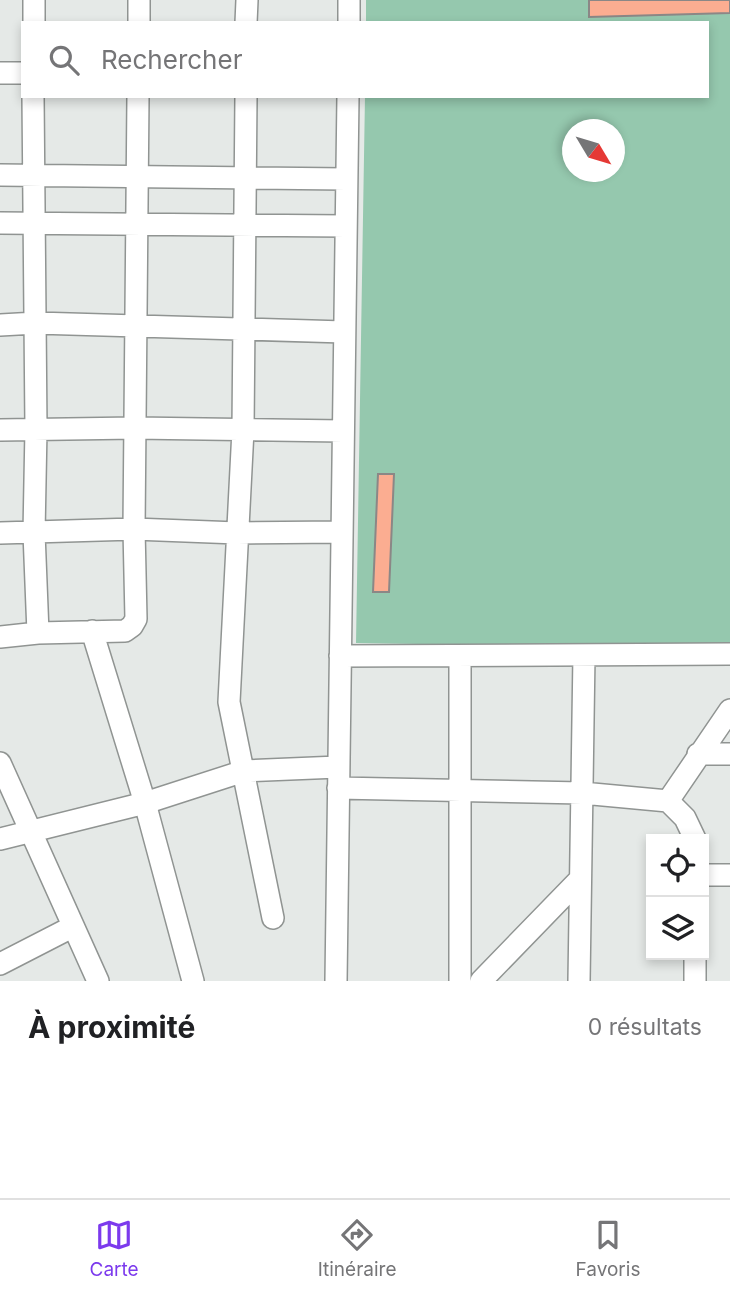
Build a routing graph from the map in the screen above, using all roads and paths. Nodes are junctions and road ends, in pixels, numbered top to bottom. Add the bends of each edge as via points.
1 (34, 0) edge
2 (139, 0) edge
3 (247, 0) edge
4 (349, 0) edge
5 (34, 21) edge
6 (139, 21) edge
7 (246, 21) edge
8 (349, 21) edge
9 (0, 73) edge
10 (21, 74) edge
11 (33, 98) edge
12 (138, 98) edge
13 (246, 98) edge
14 (348, 98) edge
15 (0, 175) edge
16 (34, 176) junction
17 (138, 177) junction
18 (245, 178) junction
19 (346, 179) junction
20 (0, 223) edge
21 (34, 223) junction
22 (137, 224) junction
23 (245, 225) junction
24 (346, 226) junction
25 (36, 323) junction
26 (0, 325) edge
27 (136, 326) junction
28 (244, 329) junction
29 (344, 332) junction
30 (135, 428) junction
31 (36, 429) junction
32 (0, 430) edge
33 (243, 430) junction
34 (343, 431) junction
35 (134, 529) junction
36 (342, 532) junction
37 (34, 533) junction
38 (237, 533) junction
39 (0, 534) edge
40 (92, 632) junction
41 (38, 633) junction
42 (0, 636) edge
43 (730, 654) edge
44 (584, 655) junction
45 (340, 656) junction
46 (460, 656) junction
47 (730, 710) edge
48 (698, 754) junction
49 (730, 754) edge
50 (0, 763) edge
51 (244, 771) junction
52 (338, 777) junction
53 (460, 790) junction
54 (582, 793) junction
55 (668, 801) junction
56 (145, 803) junction
57 (29, 831) junction
58 (693, 834) edge
59 (0, 839) edge
60 (709, 875) edge
61 (730, 875) edge
62 (580, 878) junction
63 (274, 918) dead end
64 (72, 927) junction
65 (695, 960) edge
66 (0, 964) edge
67 (98, 981) edge
68 (193, 981) edge
69 (336, 981) edge
70 (460, 981) edge
71 (481, 981) edge
72 (579, 981) edge
73 (695, 981) edge

1 - 5 street
2 - 6 street
3 - 7 street
4 - 8 street
9 - 10 street
11 - 16 street
12 - 17 street
13 - 18 street
14 - 19 street
15 - 16 street
16 - 17 street
16 - 21 street
17 - 18 street
17 - 22 street
18 - 19 street
18 - 23 street
19 - 24 street
20 - 21 street
21 - 22 street
21 - 25 street
22 - 23 street
22 - 27 street
23 - 24 street
23 - 28 street
24 - 29 street
25 - 26 street
25 - 27 street
25 - 31 street
27 - 28 street
27 - 30 street
28 - 29 street
28 - 33 street
29 - 34 street
30 - 31 street
30 - 33 street
30 - 35 street
31 - 32 street
31 - 37 street
33 - 34 street
33 - 38 street
34 - 36 street
35 - 37 street
35 - 38 street
35 - 40 street via 136,619 125,632
36 - 38 street
36 - 45 street
37 - 39 street
37 - 41 street
38 - 51 street via 229,702
40 - 41 street
40 - 56 street
41 - 42 street
43 - 44 street
44 - 46 street
44 - 54 street
45 - 46 street
45 - 52 street
46 - 53 street
47 - 48 street
48 - 49 street
48 - 55 street
50 - 57 street
51 - 52 street
51 - 56 street
51 - 63 street
52 - 53 street
52 - 69 street
53 - 54 street
53 - 70 street
54 - 55 street
54 - 62 street
55 - 58 street
56 - 57 street
56 - 68 street
57 - 59 street
57 - 64 street
60 - 61 street
62 - 71 street
62 - 72 street
64 - 66 street
64 - 67 street
65 - 73 street

